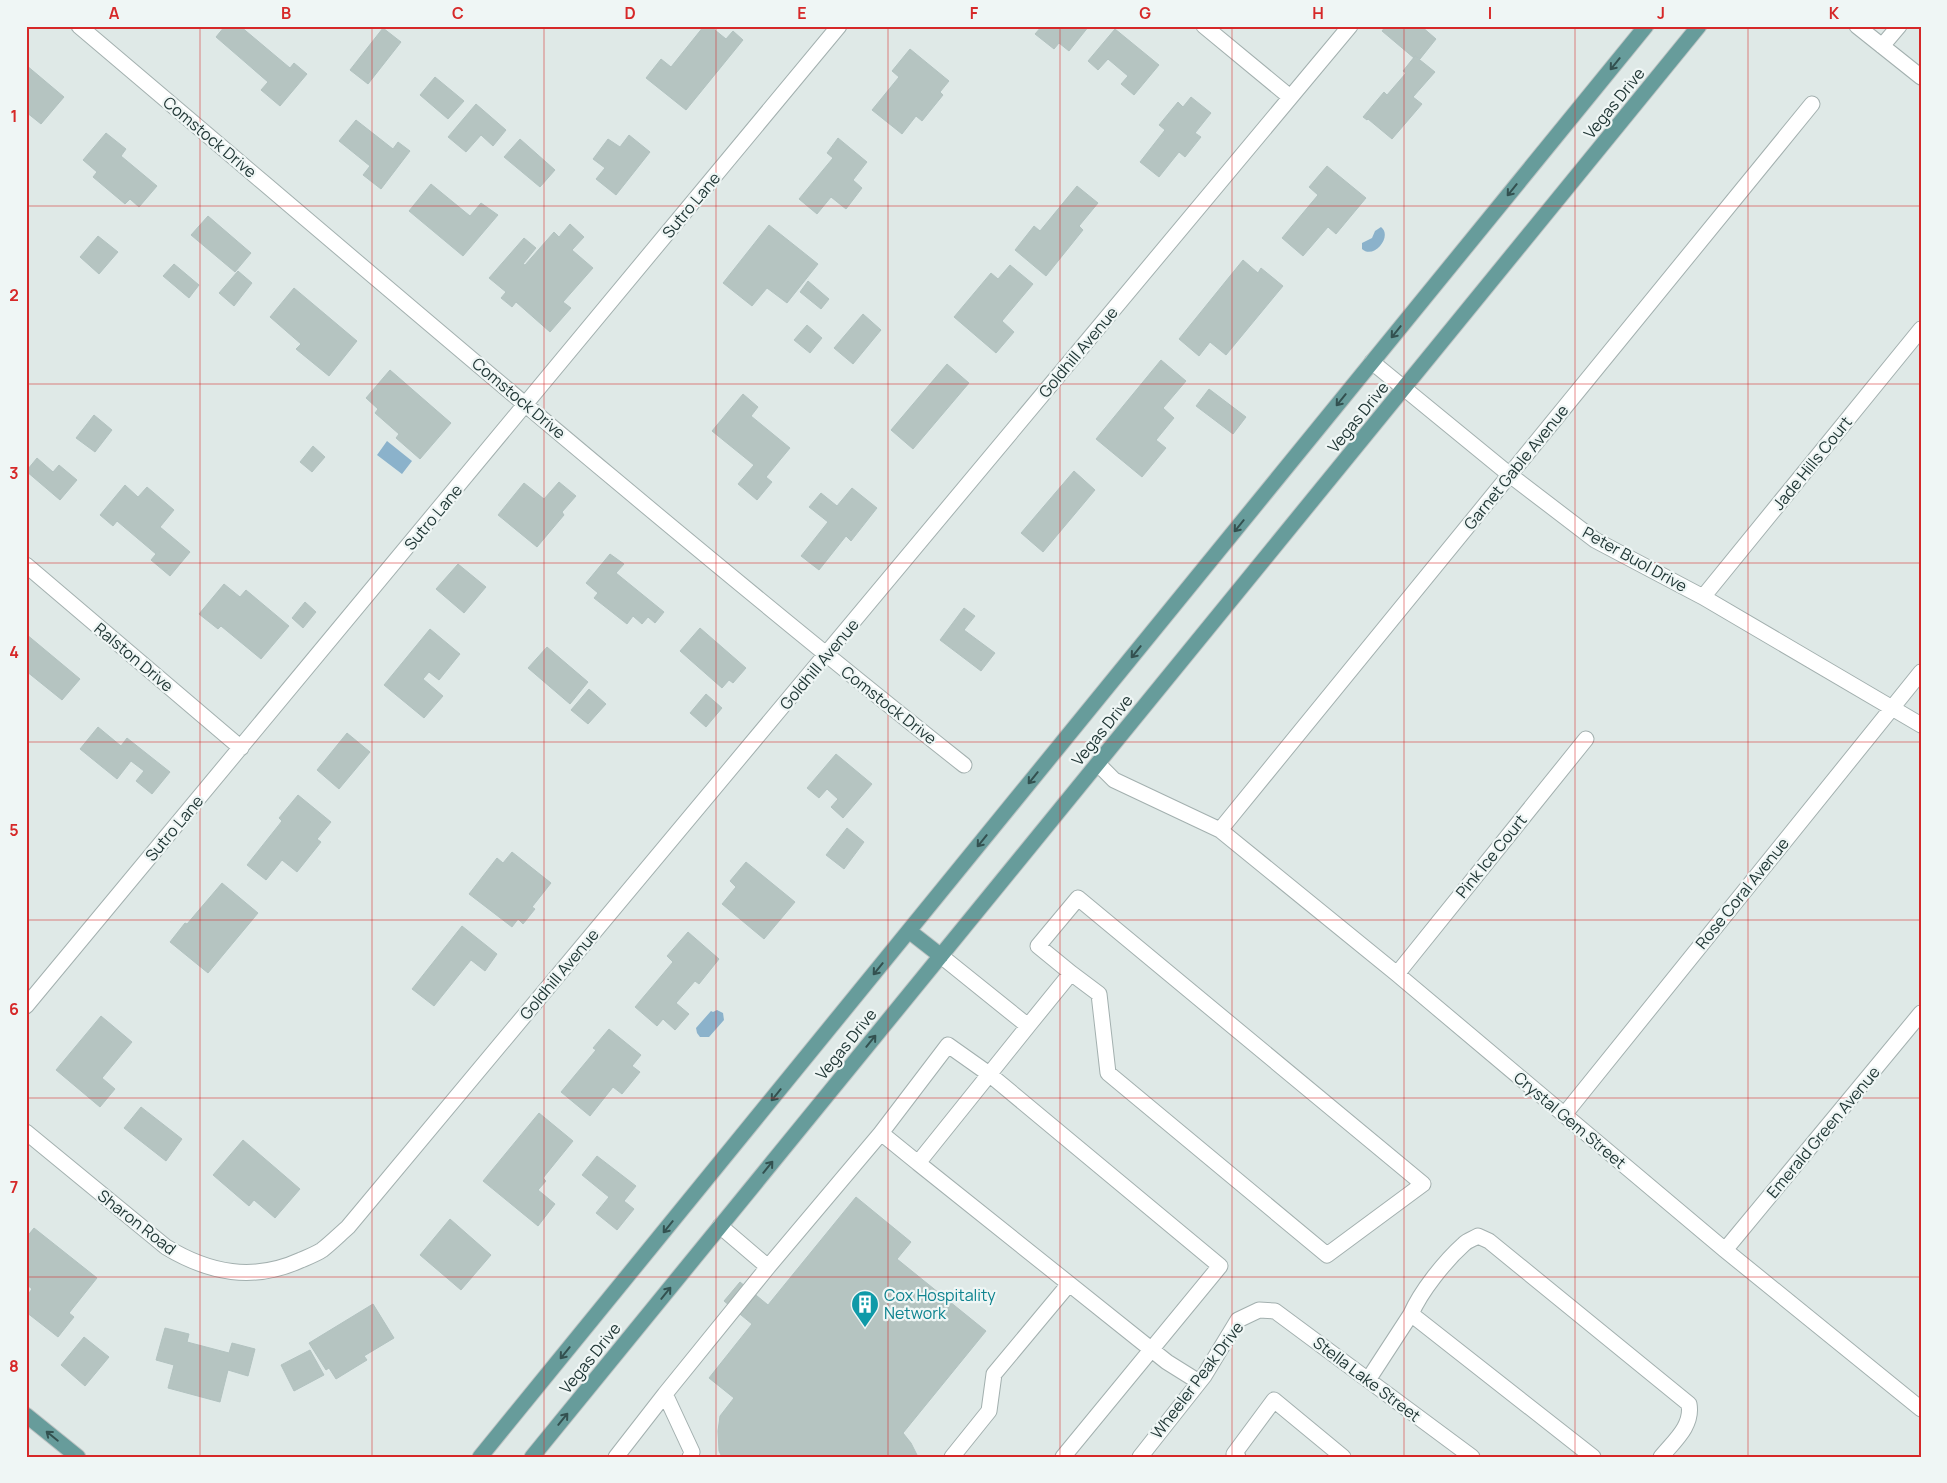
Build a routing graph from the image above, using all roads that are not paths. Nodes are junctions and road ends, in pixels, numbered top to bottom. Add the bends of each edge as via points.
1 (79, 26) edge
2 (839, 26) edge
3 (1204, 26) edge
4 (1350, 26) edge
5 (1646, 26) edge
6 (1699, 26) edge
7 (1857, 26) edge
8 (1899, 26) edge
9 (1882, 46) junction
10 (1921, 77) edge
11 (1290, 97) junction
12 (1812, 104) dead end
13 (1921, 329) edge
14 (1372, 362) junction
15 (1404, 388) junction
16 (526, 404) junction
17 (1510, 474) junction
18 (26, 565) edge
19 (1703, 597) junction
20 (826, 655) junction
21 (1921, 672) edge
22 (1892, 707) junction
23 (1921, 725) edge
24 (1586, 739) dead end
25 (241, 748) junction
26 (1098, 764) junction
27 (964, 765) dead end
28 (1220, 830) junction
29 (909, 931) junction
30 (941, 956) junction
31 (1071, 973) junction
32 (1397, 974) junction
33 (26, 1006) edge
34 (1921, 1013) edge
35 (1028, 1026) junction
36 (989, 1074) junction
37 (1564, 1115) junction
38 (26, 1132) edge
39 (881, 1133) junction
40 (918, 1163) junction
41 (720, 1226) junction
42 (1725, 1250) junction
43 (768, 1267) junction
44 (266, 1271) joint
45 (1069, 1284) junction
46 (1259, 1310) joint
47 (1411, 1314) junction
48 (1152, 1350) junction
49 (1368, 1380) junction
50 (1199, 1382) junction
51 (665, 1394) junction
52 (1921, 1409) edge
53 (26, 1415) edge
54 (78, 1457) edge
55 (480, 1457) edge
56 (532, 1457) edge
57 (616, 1457) edge
58 (690, 1457) edge
59 (952, 1457) edge
60 (1063, 1457) edge
61 (1140, 1457) edge
62 (1238, 1457) edge
63 (1343, 1457) edge
64 (1472, 1457) edge
65 (1593, 1457) edge
66 (1661, 1457) edge

1 - 16 street, Comstock Drive
2 - 16 street, Sutro Lane
3 - 11 street
4 - 11 street, Goldhill Avenue
5 -> 14 main road, Vegas Drive
6 - 15 main road, Vegas Drive
7 - 9 street
8 - 9 street
9 - 10 street
11 - 20 street, Goldhill Avenue
12 - 17 street, Garnet Gable Avenue
13 - 19 street, Jade Hills Court
14 - 15 street, Peter Buol Drive
14 -> 29 main road, Vegas Drive
15 - 17 street, Peter Buol Drive
15 - 26 main road, Vegas Drive
16 - 20 street, Comstock Drive
16 - 25 street, Sutro Lane
17 - 19 street, Peter Buol Drive via 1595,540
17 - 28 street, Garnet Gable Avenue
18 - 25 street, Ralston Drive
19 - 22 street, Peter Buol Drive
20 - 27 street, Comstock Drive
20 - 44 street, Goldhill Avenue via 348,1227 321,1251 289,1266
21 - 22 street, Rose Coral Avenue
22 - 23 street, Peter Buol Drive
22 - 37 street, Rose Coral Avenue
24 - 32 street, Pink Ice Court
25 - 33 street, Sutro Lane
26 - 28 street, Crystal Gem Street via 1114,780
26 - 30 main road, Vegas Drive
28 - 32 street, Crystal Gem Street
29 - 30 main road
29 -> 55 main road, Vegas Drive
30 - 35 street
41 -> 30 main road, Vegas Drive
31 - 31 street via 1038,946 1078,898 1422,1184 1327,1255 1108,1073 1099,994
31 - 35 street
32 - 37 street, Crystal Gem Street
34 - 42 street, Emerald Green Avenue
35 - 36 street
36 - 39 street via 948,1045
36 - 40 street
36 - 48 street via 1220,1266
37 - 42 street, Crystal Gem Street
38 - 44 street, Sharon Road via 166,1247 211,1268 240,1273
39 - 40 street
39 - 43 street
40 - 45 street
41 - 43 street
56 -> 41 main road, Vegas Drive
42 - 52 street, Crystal Gem Street
43 - 51 street
45 - 48 street
45 - 59 street via 994,1374 989,1411
46 - 49 street, Stella Lake Street via 1275,1311
46 - 50 street, Wheeler Peak Drive via 1238,1320
47 - 49 street
47 - 65 street
47 - 66 street via 1438,1272 1465,1242 1478,1236 1489,1241 1689,1404 1687,1426
48 - 50 street
48 - 60 street
49 - 64 street, Stella Lake Street
50 - 61 street, Wheeler Peak Drive
51 - 57 street
51 - 58 street via 692,1452
54 -> 53 main road
62 - 63 street via 1234,1454 1274,1400

